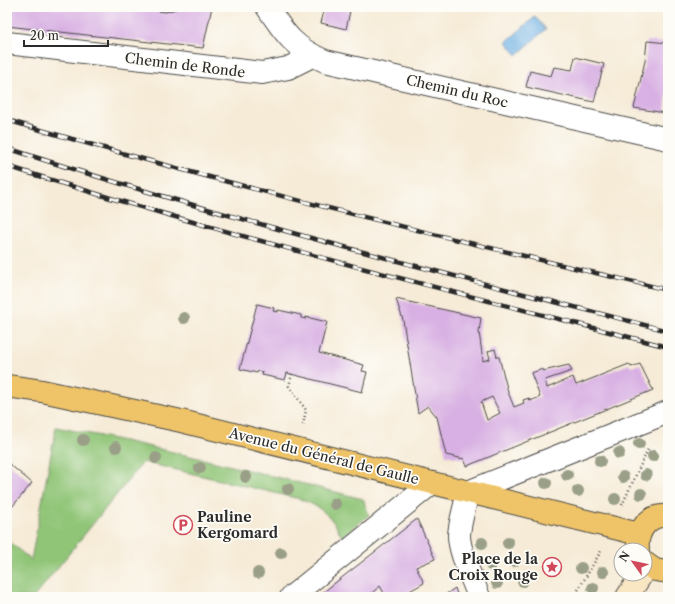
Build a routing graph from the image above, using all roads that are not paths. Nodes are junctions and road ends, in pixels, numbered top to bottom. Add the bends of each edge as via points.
1 (267, 7) edge
2 (7, 43) edge
3 (312, 56) junction
4 (668, 139) edge
5 (7, 386) edge
6 (668, 412) edge
7 (432, 483) junction
8 (468, 492) junction
9 (668, 516) edge
10 (645, 542) edge
11 (613, 548) edge
12 (653, 568) edge
13 (668, 572) edge
14 (633, 582) edge
15 (291, 597) edge
16 (479, 597) edge
17 (627, 597) edge

1 - 3 street, Chemin du Roc via 285,34
2 - 3 street, Chemin de Ronde via 262,73 288,68
3 - 4 street, Chemin du Roc via 324,61
5 - 7 main road, Avenue du Général de Gaulle via 182,421
6 - 8 street
7 - 8 main road, Avenue du Général de Gaulle
7 - 15 street
8 - 11 main road, Avenue du Général de Gaulle
8 - 16 street via 459,534 460,546
9 - 10 main road via 655,517 648,521
12 - 13 main road, Avenue du Général de Gaulle
14 - 17 main road

